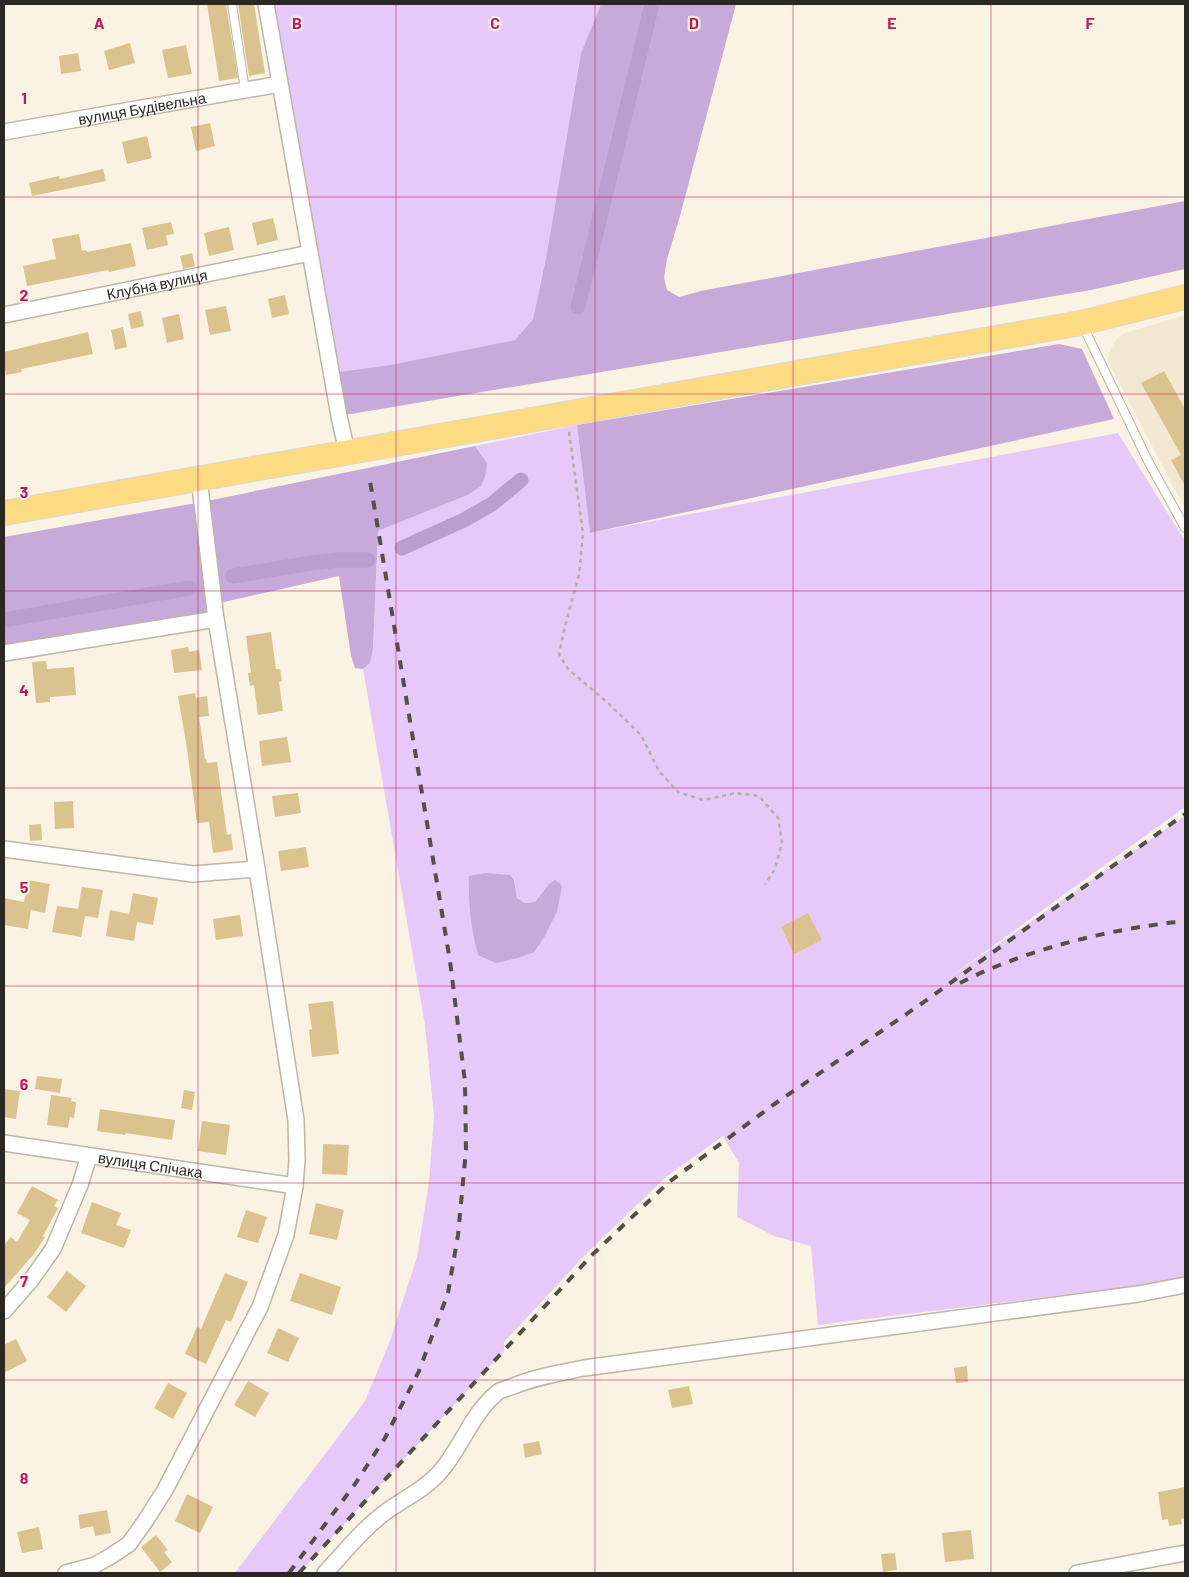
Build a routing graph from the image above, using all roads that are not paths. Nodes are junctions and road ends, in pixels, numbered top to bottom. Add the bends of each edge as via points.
1 (232, 4) edge
2 (266, 4) edge
3 (280, 84) junction
4 (245, 90) junction
5 (4, 132) edge
6 (310, 253) junction
7 (1185, 297) edge
8 (4, 315) edge
9 (1081, 323) junction
10 (347, 452) junction
11 (199, 479) junction
12 (4, 514) edge
13 (1185, 528) edge
14 (216, 619) junction
15 (4, 653) edge
16 (4, 849) edge
17 (257, 869) junction
18 (4, 1143) edge
19 (89, 1156) junction
20 (295, 1186) junction
21 (1185, 1286) edge
22 (4, 1311) edge
23 (1185, 1553) edge
24 (66, 1573) edge
25 (325, 1573) edge
26 (1077, 1573) edge

1 - 4 lane
2 - 3 street
3 - 4 street, вулиця Будівельна
3 - 6 street
4 - 5 street, вулиця Будівельна
6 - 8 street, Клубна вулиця
6 - 10 street
7 - 9 main road
9 - 10 main road
9 - 13 lane via 1147,459
10 - 11 main road
11 - 12 main road
11 - 14 street
14 - 15 street
14 - 17 street
16 - 17 street via 193,874
17 - 20 street via 296,1120
18 - 19 street, вулиця Спічака
19 - 20 street, вулиця Спічака
19 - 22 street via 53,1249
20 - 24 street via 286,1235 260,1306 165,1490 129,1544 95,1565
21 - 25 street via 584,1368 516,1384 498,1392 480,1412 438,1475 386,1512
23 - 26 street

